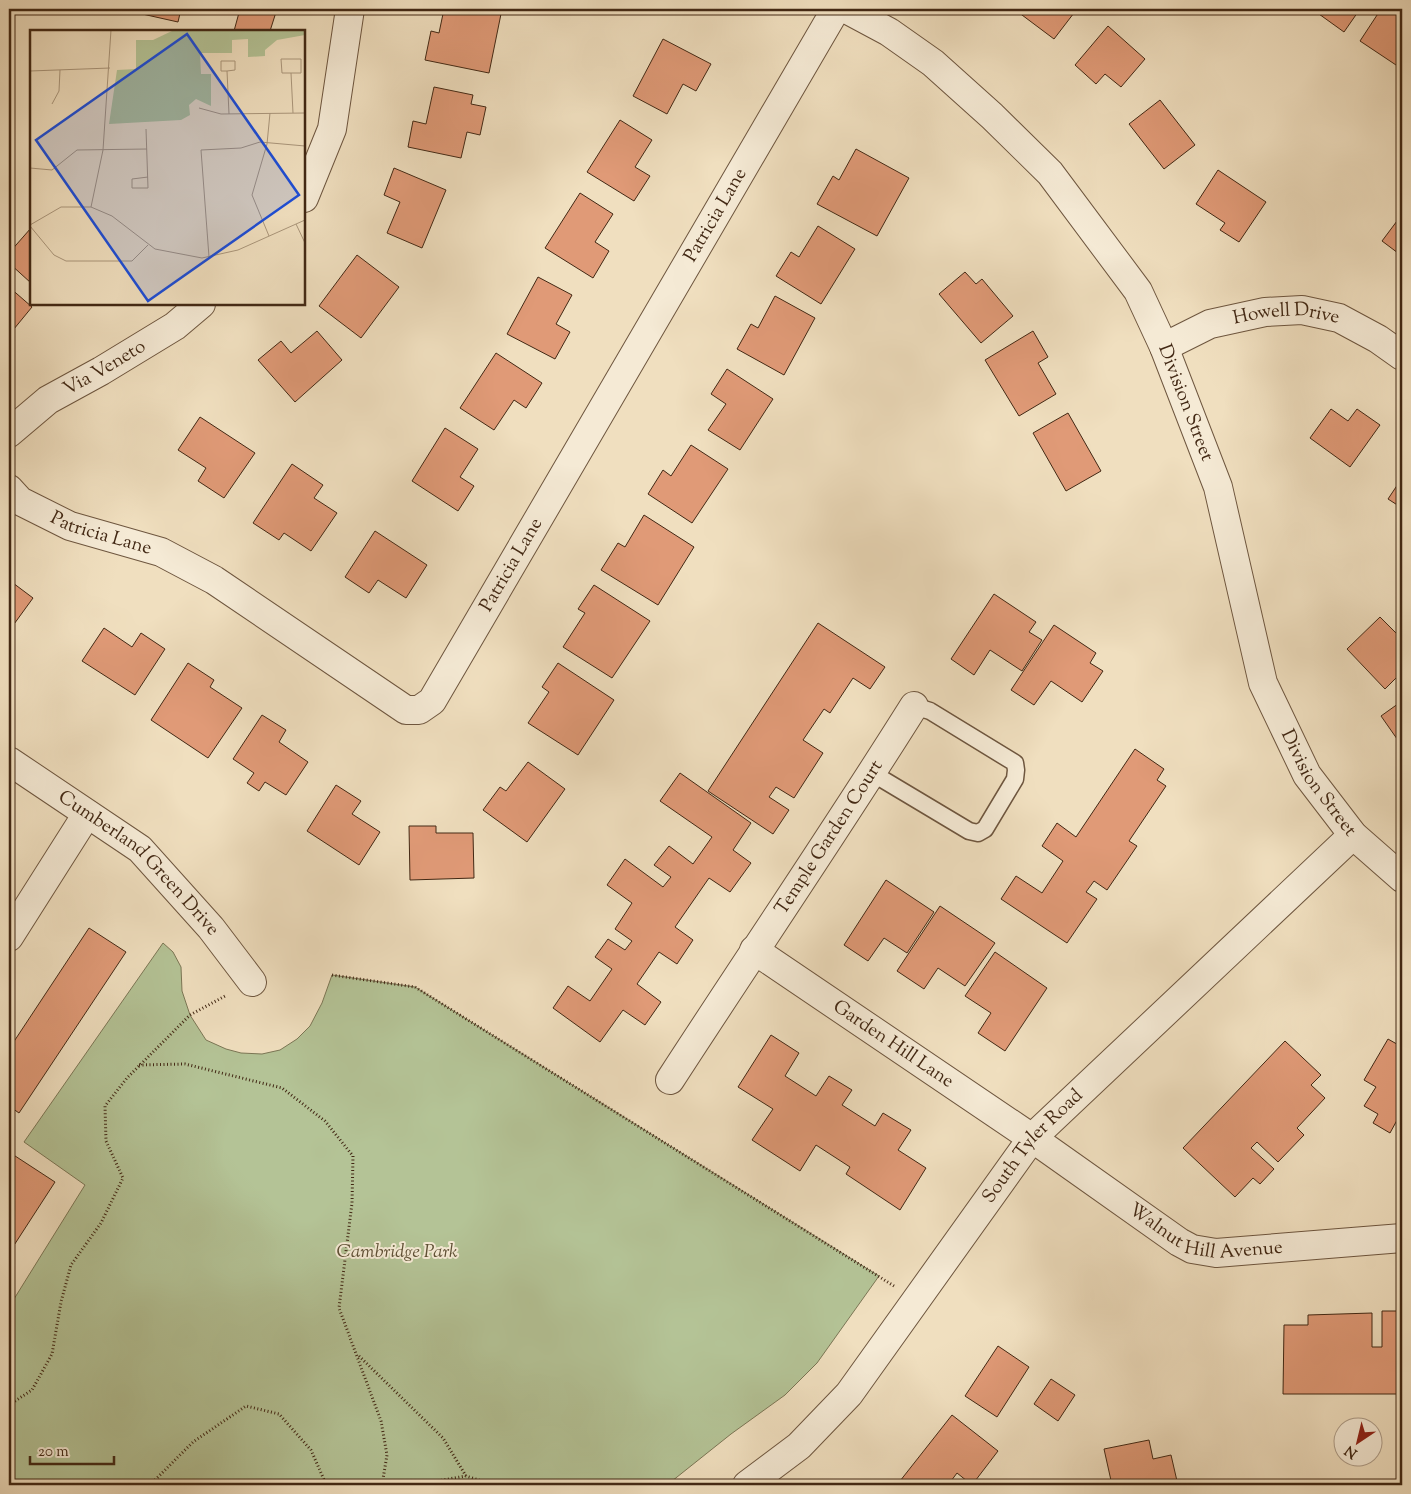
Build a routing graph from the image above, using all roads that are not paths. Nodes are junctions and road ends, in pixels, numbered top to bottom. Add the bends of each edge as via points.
1 (350, 9) edge
2 (836, 9) edge
3 (846, 9) edge
4 (305, 196) edge
5 (200, 305) edge
6 (1164, 347) junction
7 (1402, 356) edge
8 (9, 433) edge
9 (9, 489) edge
10 (914, 706) joint
11 (9, 760) edge
12 (872, 774) junction
13 (87, 814) junction
14 (1353, 835) junction
15 (1402, 878) edge
16 (9, 937) edge
17 (754, 950) junction
18 (252, 982) road end
19 (670, 1080) dead end
20 (1032, 1138) junction
21 (1402, 1238) edge
22 (747, 1485) edge

1 - 4 street via 332,129
2 - 9 street, Patricia Lane via 432,701 419,710 406,710 214,580 161,552 70,526 20,501
3 - 6 street, Division Street via 889,32 933,64 1050,173 1138,291
5 - 8 street, Via Veneto via 167,331 48,400
6 - 7 street, Howell Drive via 1210,324 1266,312 1302,310 1339,318
6 - 14 street, Division Street via 1218,488 1263,683 1306,775
10 - 12 street, Temple Garden Court
10 - 12 lane, Temple Garden Court via 930,711 1015,763 1016,779 986,829 978,833 968,831
11 - 13 street, Cumberland Green Drive
12 - 17 street, Temple Garden Court
13 - 16 street
13 - 18 street, Cumberland Green Drive via 140,850 211,928
14 - 15 street, Division Street
14 - 20 street, South Tyler Road
17 - 19 street, Temple Garden Court
17 - 20 street, Garden Hill Lane
20 - 21 street, Walnut Hill Avenue via 1192,1249 1216,1253
20 - 22 street, South Tyler Road via 849,1394 799,1446

